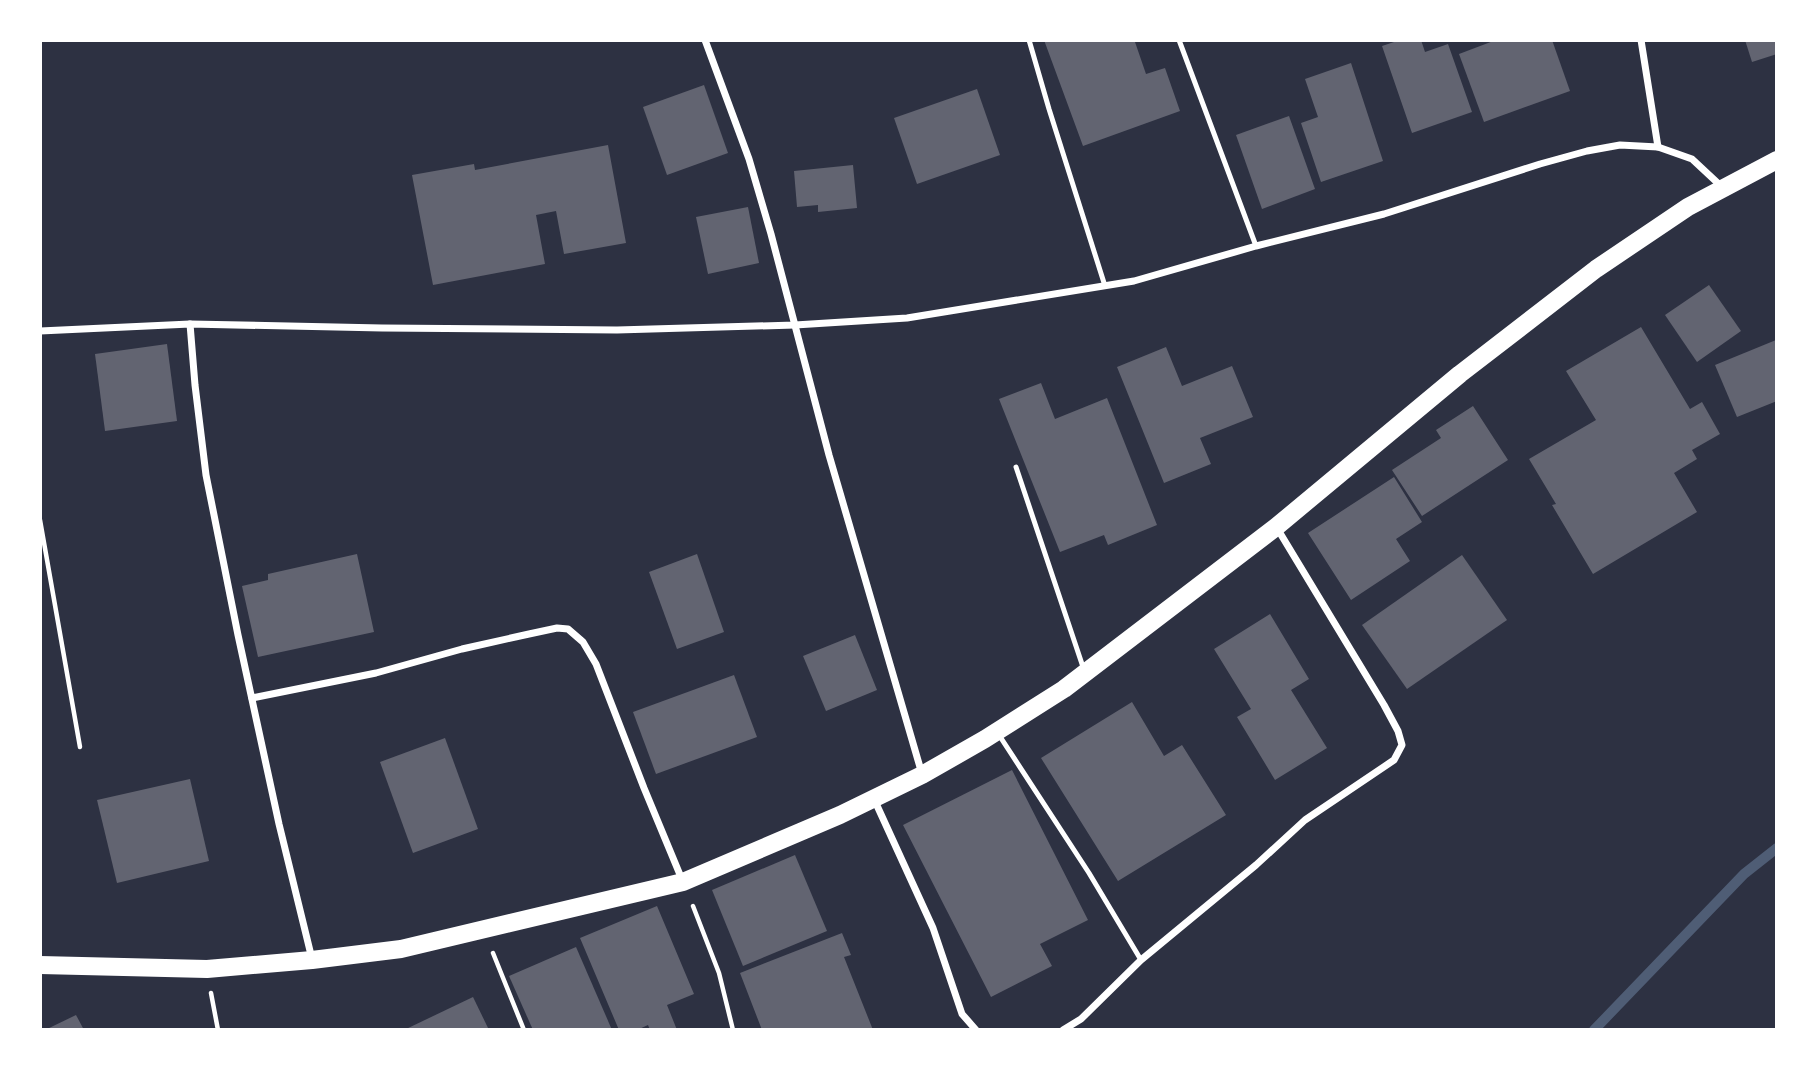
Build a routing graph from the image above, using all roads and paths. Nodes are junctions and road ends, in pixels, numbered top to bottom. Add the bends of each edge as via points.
1 (705, 40) edge
2 (1029, 40) edge
3 (1179, 40) edge
4 (1641, 40) edge
5 (1658, 147) junction
6 (1777, 160) edge
7 (1723, 188) junction
8 (1256, 246) junction
9 (1105, 286) junction
10 (190, 324) junction
11 (795, 325) junction
12 (40, 331) edge
13 (1016, 467) dead end
14 (40, 520) edge
15 (1276, 527) junction
16 (1085, 673) junction
17 (252, 698) junction
18 (997, 732) junction
19 (80, 747) dead end
20 (922, 775) junction
21 (873, 799) junction
22 (683, 882) junction
23 (483, 929) junction
24 (312, 960) junction
25 (1141, 960) junction
26 (40, 965) edge
27 (207, 968) junction
28 (218, 1030) edge
29 (524, 1030) edge
30 (733, 1030) edge
31 (976, 1030) edge
32 (1063, 1030) edge

1 - 11 street via 748,159
2 - 9 lane
3 - 8 lane
4 - 5 street
5 - 7 street via 1692,159
5 - 8 street via 1620,145 1587,151 1384,214
6 - 7 main road
7 - 15 main road via 1596,269 1460,374
8 - 9 street
9 - 11 street via 907,318
10 - 11 street via 617,330
10 - 12 street
10 - 17 street via 206,475
11 - 20 street
13 - 16 lane
14 - 19 path
15 - 16 main road
15 - 25 street via 1384,705 1402,745 1394,760 1305,820
16 - 18 main road
17 - 22 street via 568,629 583,642 596,664
17 - 24 street
18 - 20 main road
18 - 25 lane
20 - 21 main road
21 - 22 main road
21 - 31 street via 933,928 962,1014
22 - 23 main road
22 - 30 path via 719,973
23 - 24 main road via 401,949
23 - 29 path
24 - 27 main road
25 - 32 street via 1081,1019
26 - 27 main road
27 - 28 path

